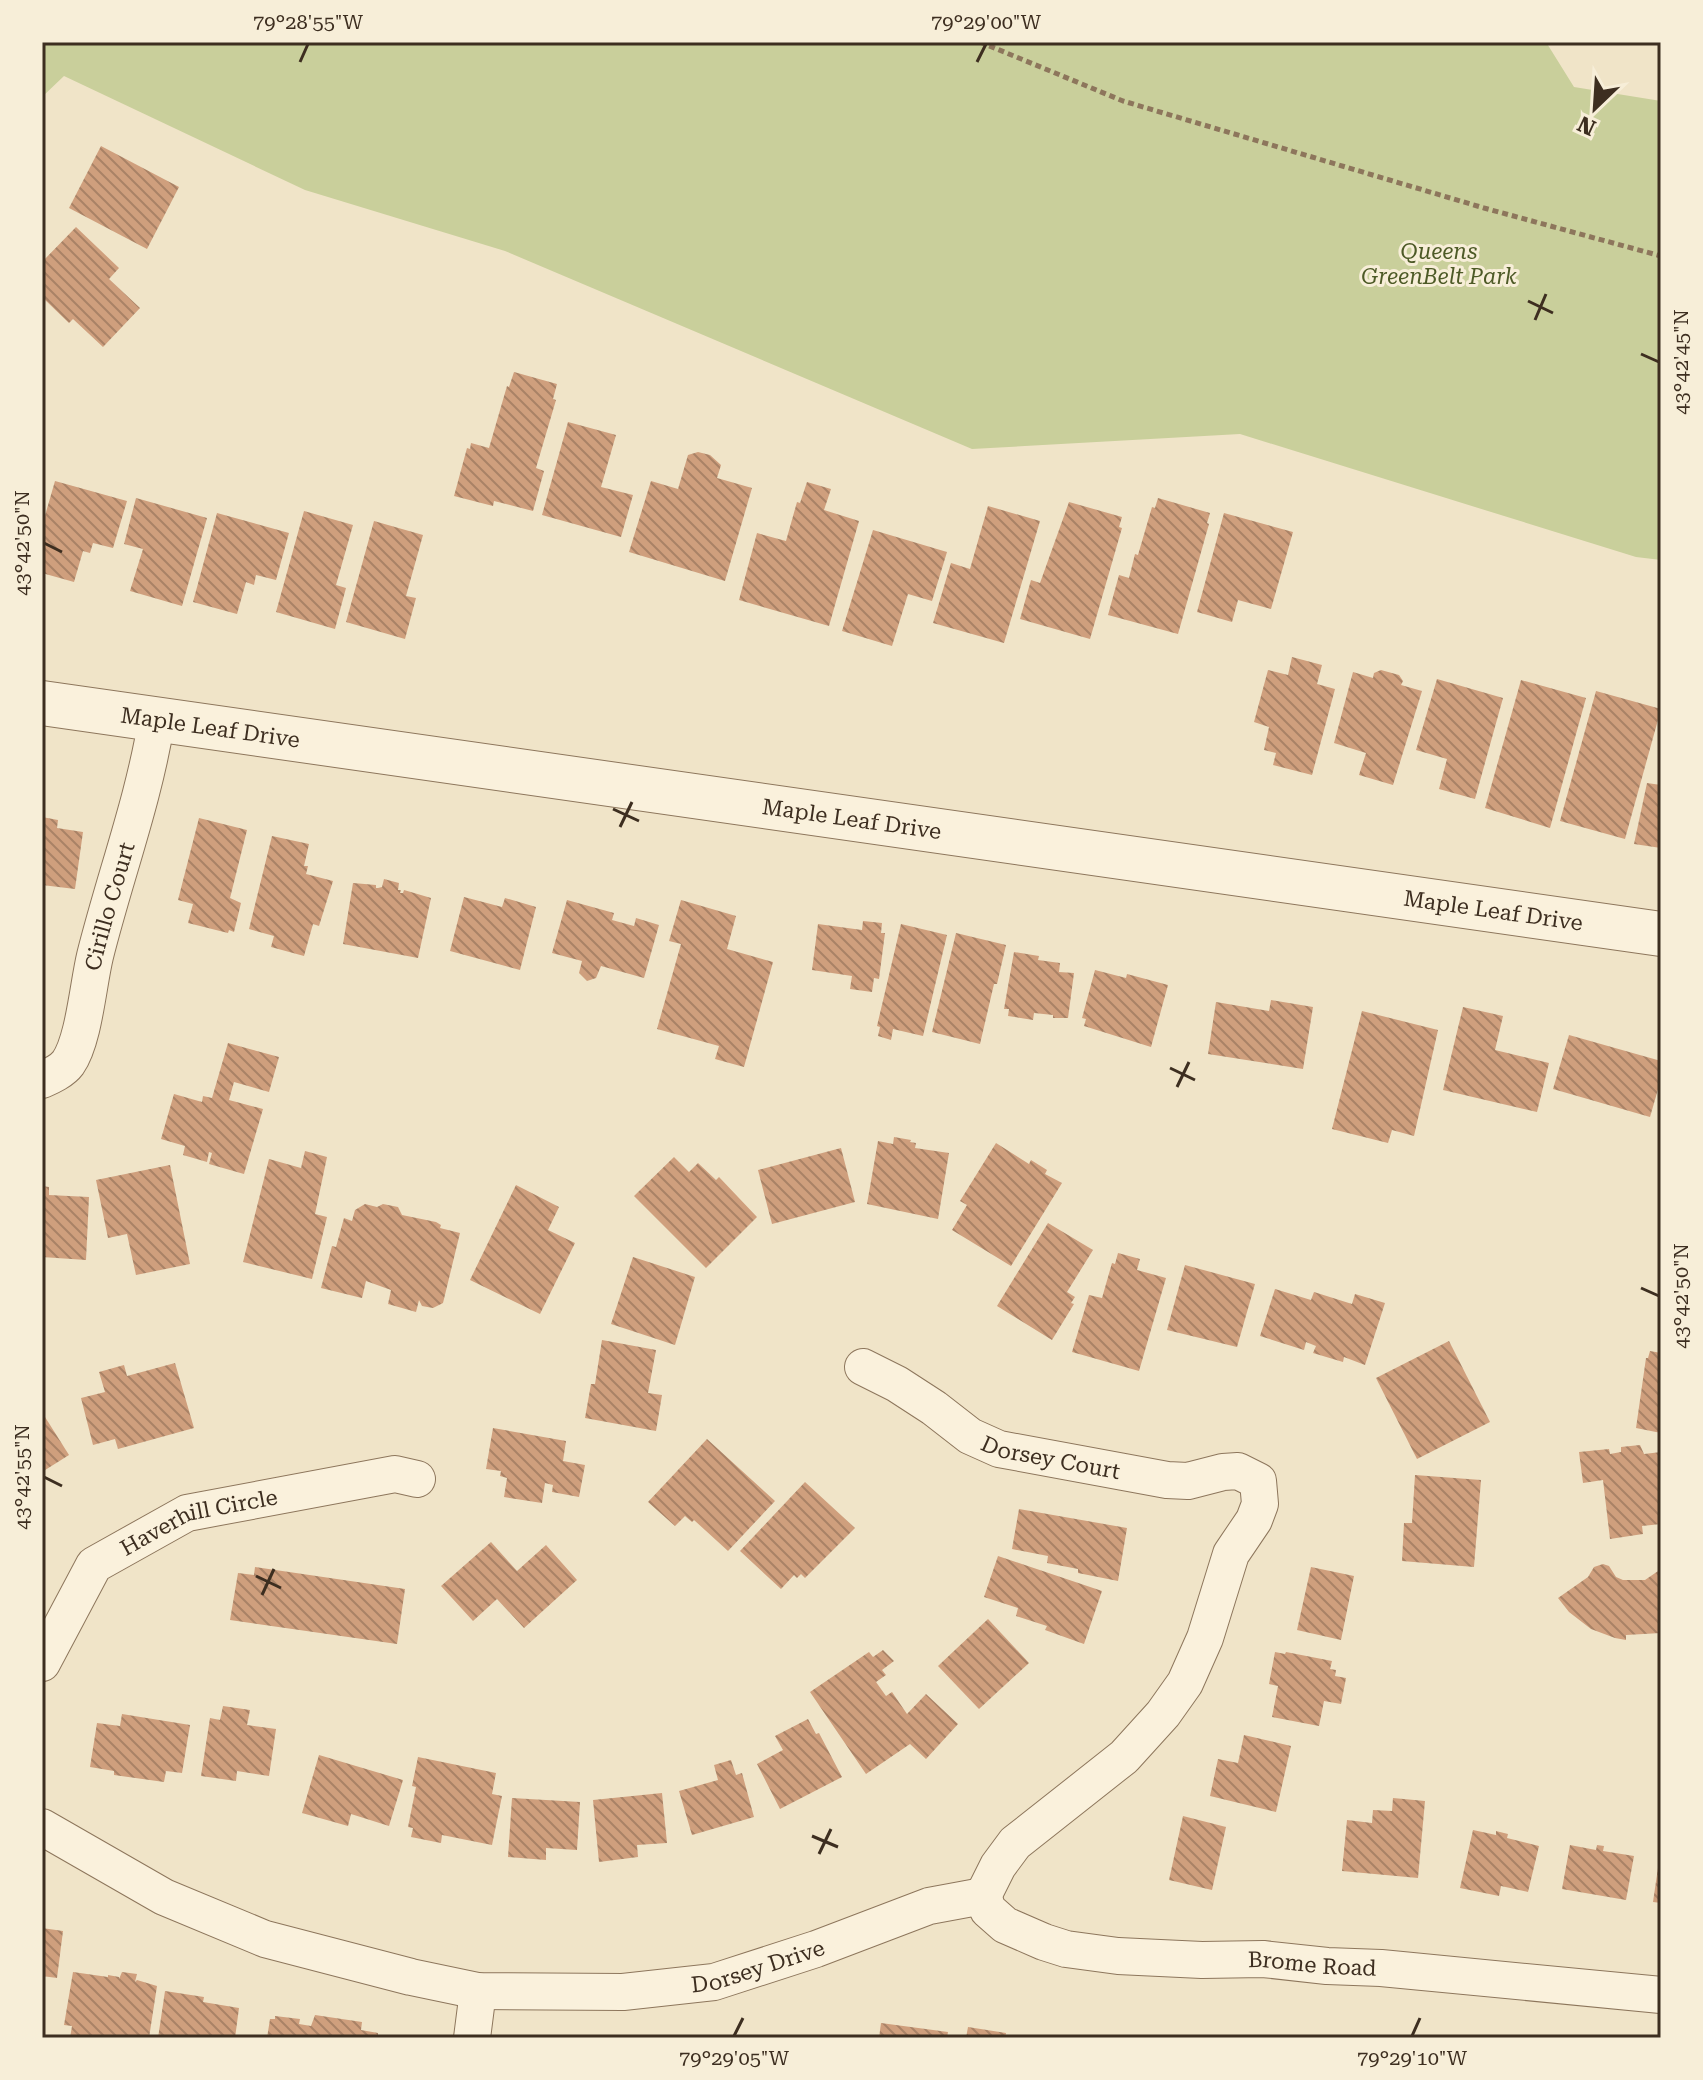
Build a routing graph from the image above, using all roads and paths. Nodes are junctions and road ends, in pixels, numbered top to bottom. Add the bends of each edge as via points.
1 (980, 42) edge
2 (1661, 256) edge
3 (42, 703) edge
4 (157, 718) junction
5 (1661, 934) edge
6 (42, 1080) edge
7 (863, 1367) dead end
8 (417, 1479) dead end
9 (42, 1663) edge
10 (42, 1827) edge
11 (983, 1896) junction
12 (478, 1991) junction
13 (1661, 1995) edge
14 (472, 2038) edge

1 - 2 path via 1123,101
3 - 4 street, Maple Leaf Drive
4 - 5 street, Maple Leaf Drive
4 - 6 street, Cirillo Court via 148,775 95,957 79,1034 68,1063
7 - 11 street, Dorsey Court via 999,1449 1167,1480 1238,1471 1258,1481 1260,1504 1231,1554 1185,1683 1124,1757 1015,1843
8 - 9 street, Haverhill Circle via 395,1474 187,1513 94,1565
10 - 12 street, Dorsey Drive via 164,1897 265,1939
11 - 12 street, Dorsey Drive via 929,1906 714,1982 623,1992
11 - 13 street, Brome Road via 988,1910 1005,1925 1066,1949 1381,1968
12 - 14 street

